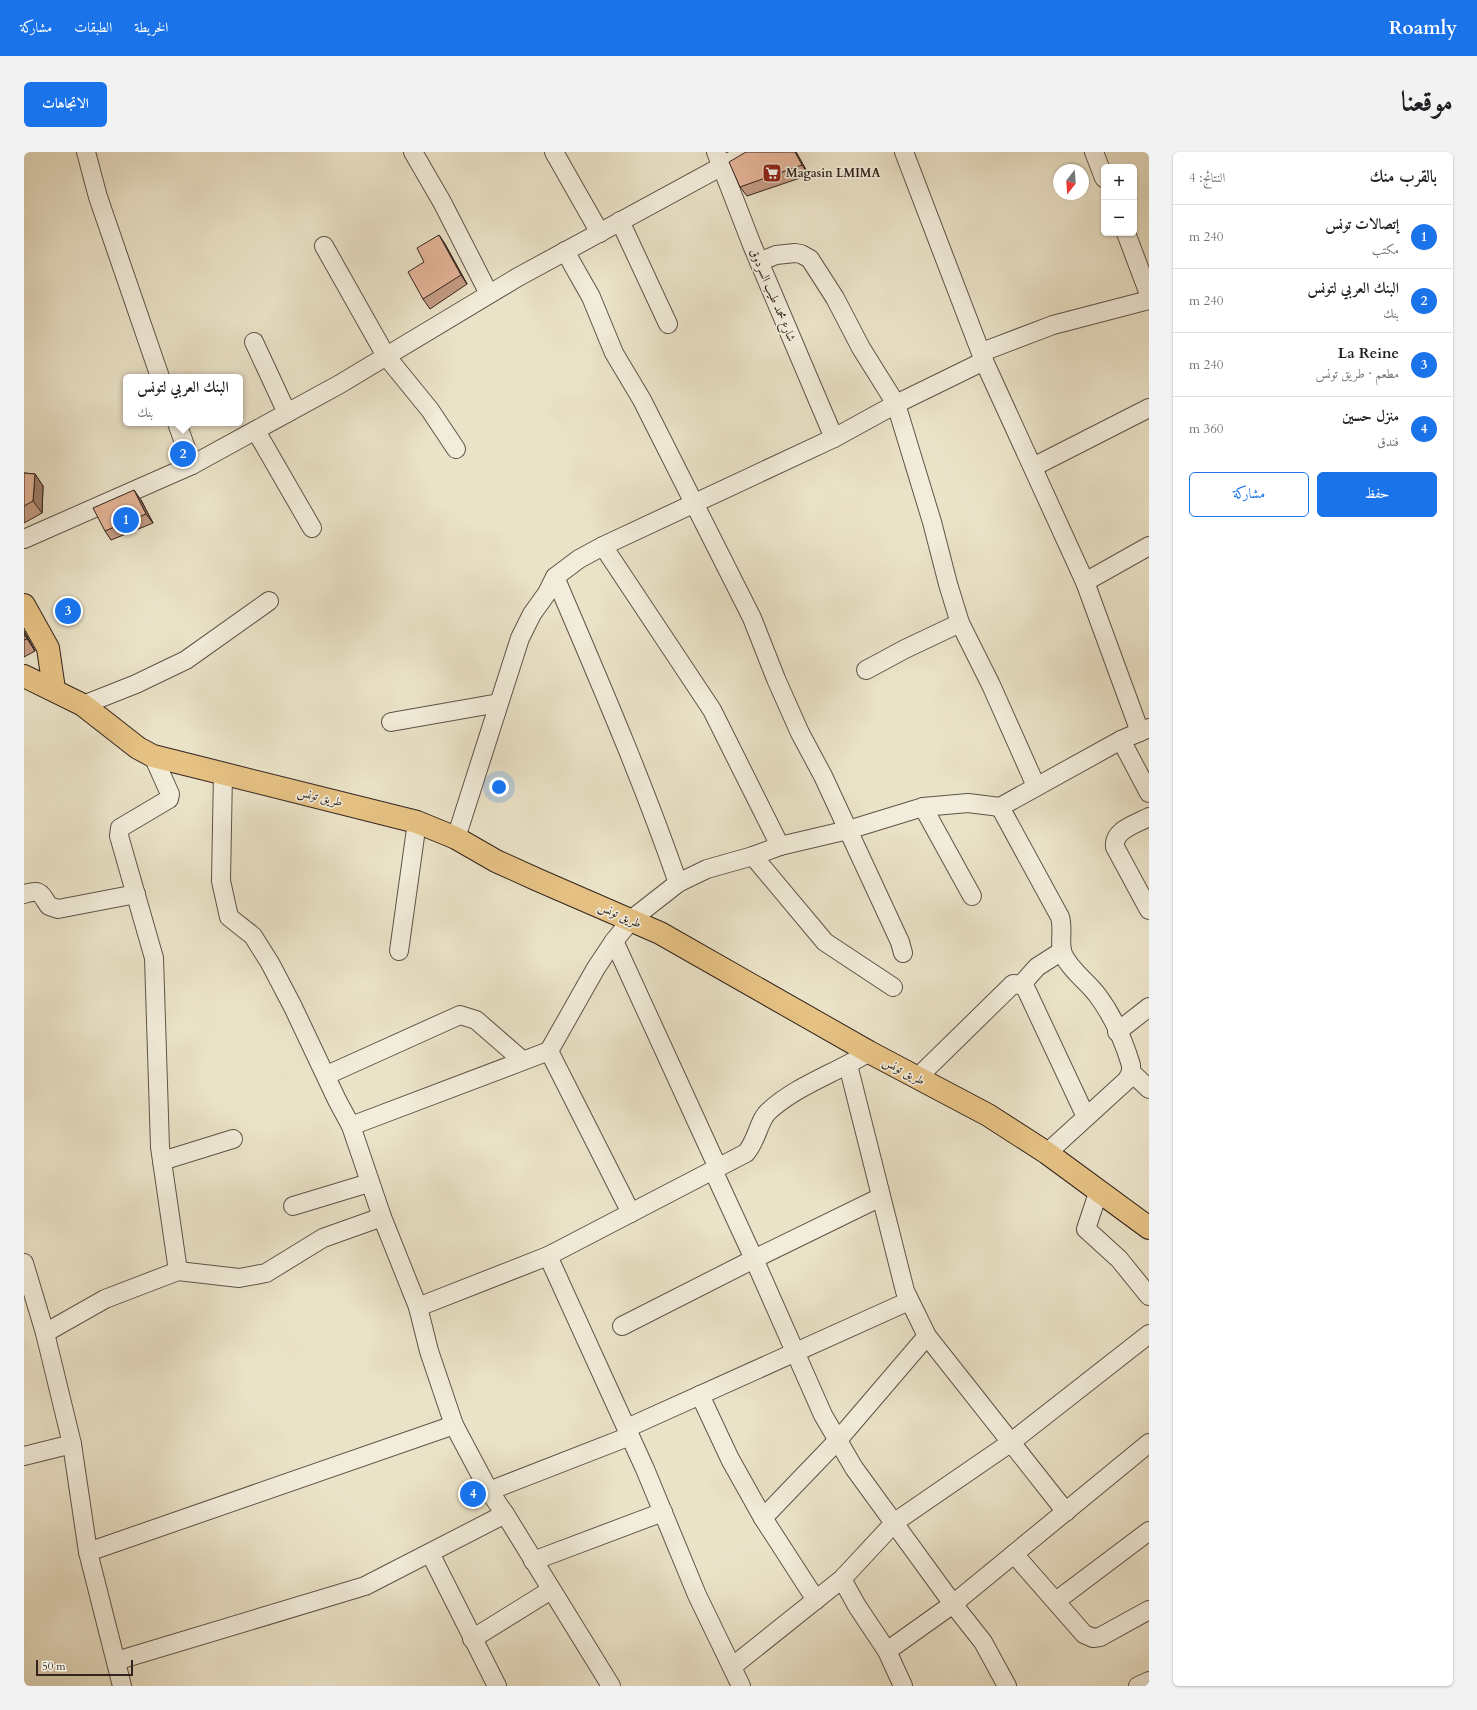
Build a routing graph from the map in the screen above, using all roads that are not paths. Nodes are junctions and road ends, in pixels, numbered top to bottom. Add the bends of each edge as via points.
1 (86, 152) edge
2 (413, 152) edge
3 (554, 152) edge
4 (748, 152) edge
5 (904, 152) edge
6 (1094, 152) edge
7 (718, 159) edge
8 (1101, 170) edge
9 (620, 221) junction
10 (600, 233) junction
11 (1127, 236) edge
12 (324, 246) dead end
13 (565, 251) junction
14 (759, 262) junction
15 (489, 294) junction
16 (1149, 294) edge
17 (1149, 300) edge
18 (668, 324) dead end
19 (254, 342) dead end
20 (386, 356) junction
21 (983, 357) junction
22 (159, 374) edge
23 (896, 404) junction
24 (1149, 408) edge
25 (287, 413) junction
26 (178, 426) edge
27 (256, 431) junction
28 (834, 438) junction
29 (456, 449) dead end
30 (192, 465) junction
31 (1033, 468) junction
32 (694, 502) junction
33 (312, 528) dead end
34 (24, 539) edge
35 (603, 546) junction
36 (1149, 546) edge
37 (554, 577) junction
38 (1085, 582) junction
39 (269, 601) dead end
40 (24, 605) edge
41 (960, 623) junction
42 (866, 670) dead end
43 (24, 676) edge
44 (54, 689) junction
45 (499, 703) junction
46 (83, 705) junction
47 (391, 722) dead end
48 (1144, 730) edge
49 (1121, 740) junction
50 (153, 756) junction
51 (223, 773) junction
52 (1036, 786) junction
53 (1149, 793) edge
54 (923, 807) junction
55 (1000, 807) junction
56 (1149, 817) edge
57 (417, 822) junction
58 (848, 830) junction
59 (456, 838) junction
60 (780, 846) junction
61 (752, 856) junction
62 (678, 883) junction
63 (24, 894) edge
64 (136, 894) junction
65 (972, 896) dead end
66 (1149, 910) edge
67 (632, 919) junction
68 (614, 941) junction
69 (399, 951) dead end
70 (1062, 951) junction
71 (903, 954) dead end
72 (1021, 985) junction
73 (893, 987) dead end
74 (1149, 1007) edge
75 (1117, 1032) junction
76 (549, 1051) junction
77 (869, 1052) junction
78 (522, 1060) junction
79 (848, 1066) junction
80 (1131, 1072) junction
81 (327, 1075) junction
82 (917, 1078) junction
83 (1149, 1089) edge
84 (1086, 1117) junction
85 (351, 1126) junction
86 (233, 1139) dead end
87 (1047, 1153) junction
88 (162, 1161) junction
89 (715, 1169) junction
90 (369, 1183) junction
91 (1098, 1190) junction
92 (881, 1197) junction
93 (293, 1206) dead end
94 (631, 1213) junction
95 (382, 1217) junction
96 (1149, 1228) edge
97 (548, 1256) junction
98 (754, 1259) junction
99 (24, 1263) edge
100 (178, 1271) junction
101 (1149, 1296) edge
102 (909, 1301) junction
103 (418, 1307) junction
104 (622, 1326) dead end
105 (45, 1333) junction
106 (1149, 1334) edge
107 (927, 1336) junction
108 (795, 1352) junction
109 (700, 1395) junction
110 (454, 1425) junction
111 (628, 1432) junction
112 (838, 1440) junction
113 (1010, 1443) junction
114 (72, 1444) junction
115 (1149, 1444) edge
116 (24, 1456) edge
117 (489, 1491) junction
118 (663, 1512) junction
119 (1066, 1512) junction
120 (505, 1514) junction
121 (763, 1518) junction
122 (895, 1522) junction
123 (1149, 1531) edge
124 (88, 1552) junction
125 (430, 1553) junction
126 (1014, 1554) junction
127 (533, 1560) junction
128 (842, 1579) junction
129 (551, 1590) junction
130 (816, 1600) junction
131 (1056, 1601) junction
132 (953, 1604) junction
133 (1147, 1616) edge
134 (472, 1639) junction
135 (887, 1651) junction
136 (116, 1661) junction
137 (732, 1666) junction
138 (1149, 1681) edge
139 (122, 1686) edge
140 (497, 1686) edge
141 (611, 1686) edge
142 (741, 1686) edge
143 (903, 1686) edge
144 (1007, 1686) edge
145 (1138, 1686) edge

1 - 22 street via 98,197
2 - 15 street
3 - 10 street
4 - 7 street
5 - 21 street
6 - 8 street
7 - 9 street
7 - 14 street, شارع محمد طيب السردوق
9 - 10 street
9 - 18 street
10 - 13 street
11 - 16 street
12 - 20 street
13 - 15 street
13 - 32 street via 591,297 614,353
14 - 23 street via 776,255 795,253 810,260
14 - 28 street, شارع محمد طيب السردوق
15 - 20 street
17 - 21 street via 1053,325
19 - 25 street
20 - 25 street
20 - 29 street via 430,410
21 - 23 street
21 - 31 street
23 - 28 street
23 - 41 street
24 - 31 street
25 - 27 street
26 - 30 street
27 - 30 street
27 - 33 street
28 - 32 street
30 - 34 street
31 - 38 street
32 - 35 street
32 - 58 street via 752,618 797,726
35 - 37 street
35 - 60 street via 712,710
36 - 38 street
37 - 45 street via 520,638
37 - 62 street via 625,743
38 - 48 street
39 - 46 street via 186,660
40 - 44 main road via 48,648
41 - 42 street
41 - 52 street via 992,685
43 - 44 main road, طريق تونس
44 - 46 main road, طريق تونس
45 - 47 street
45 - 59 street
46 - 50 main road, طريق تونس via 138,748
48 - 49 street
49 - 52 street
49 - 53 street
50 - 51 main road, طريق تونس
50 - 64 street via 170,794 169,799 120,828 119,836
51 - 57 main road, طريق تونس
51 - 81 street via 221,881 229,917 253,936
52 - 55 street
54 - 55 street via 968,803
54 - 58 street
54 - 65 street
55 - 70 street via 1060,917 1063,927
56 - 66 street via 1118,834 1114,840 1115,847
57 - 59 main road, طريق تونس
57 - 69 street
58 - 60 street
58 - 71 street via 900,942
59 - 67 main road, طريق تونس via 503,864
60 - 61 street
61 - 62 street via 707,869
61 - 73 street via 826,942
62 - 67 street
63 - 64 street via 37,891 49,906 58,909
64 - 88 street via 154,958 156,976 154,991
67 - 68 street
67 - 77 main road, طريق تونس
68 - 76 street
68 - 89 street
70 - 72 street via 1037,967
70 - 75 street via 1072,967 1098,995
72 - 82 street via 1013,984
72 - 84 street via 1026,989
74 - 75 street
75 - 80 street via 1128,1056
76 - 78 street
76 - 94 street
77 - 79 street
77 - 82 main road, طريق تونس
78 - 81 street via 476,1020 460,1015
78 - 85 street
79 - 89 street via 805,1087 768,1112 749,1150
79 - 92 street
80 - 83 street
80 - 84 street via 1127,1080
81 - 85 street
82 - 87 main road, طريق تونس via 988,1115
84 - 87 street
85 - 90 street
86 - 88 street
87 - 91 main road, طريق تونس
88 - 100 street
89 - 94 street
89 - 98 street
90 - 93 street
90 - 95 street
91 - 96 main road, طريق تونس
91 - 101 street via 1086,1229 1119,1259
92 - 98 street
92 - 102 street
94 - 97 street
95 - 100 street via 323,1238 266,1273 239,1278
95 - 103 street
97 - 103 street
97 - 111 street
98 - 104 street
98 - 108 street
99 - 105 street
100 - 105 street via 105,1299
102 - 107 street
102 - 108 street
103 - 110 street via 429,1351
105 - 114 street
106 - 113 street
107 - 112 street
107 - 113 street
108 - 109 street
108 - 112 street via 823,1415
109 - 111 street
109 - 121 street via 730,1459
110 - 117 street
110 - 124 street
111 - 117 street
111 - 118 street
112 - 121 street
112 - 122 street via 854,1468
113 - 119 street
113 - 122 street
114 - 116 street
114 - 124 street
115 - 119 street
117 - 120 street
118 - 127 street
118 - 137 street via 697,1595
119 - 126 street
120 - 125 street
120 - 127 street
121 - 130 street
122 - 128 street
122 - 132 street
123 - 131 street
124 - 136 street
125 - 134 street
125 - 136 street via 366,1586
126 - 131 street
126 - 132 street
127 - 129 street
128 - 130 street
128 - 135 street
129 - 134 street
129 - 141 street
130 - 137 street
131 - 133 street via 1084,1634 1093,1638
132 - 135 street
132 - 144 street via 983,1642
134 - 140 street
135 - 143 street
136 - 139 street
137 - 142 street
138 - 145 street

